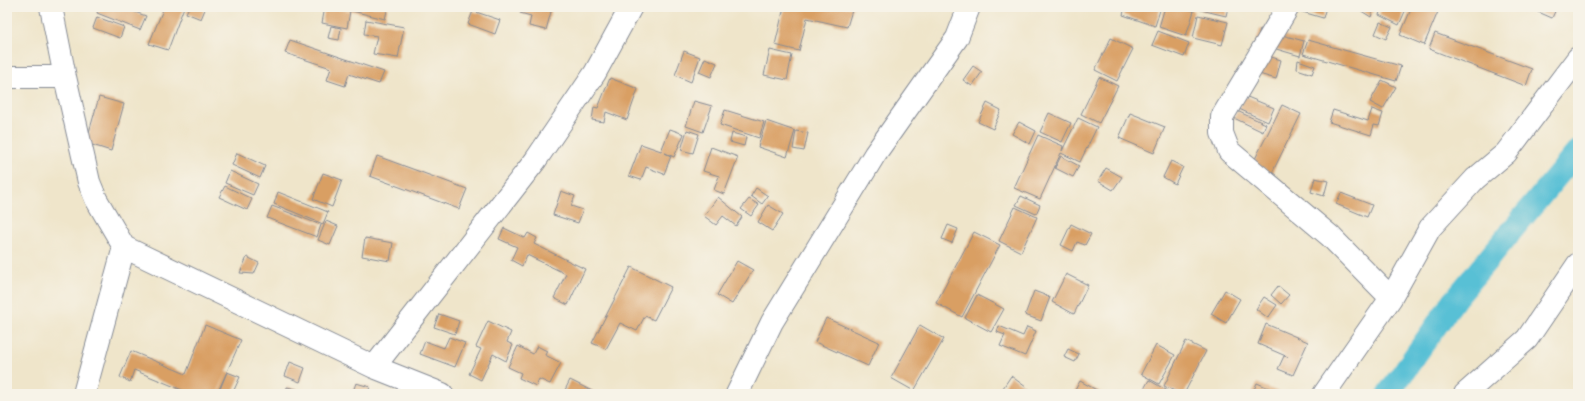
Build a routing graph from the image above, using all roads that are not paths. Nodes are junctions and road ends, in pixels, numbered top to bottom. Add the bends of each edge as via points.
1 (51, 7) edge
2 (631, 7) edge
3 (969, 7) edge
4 (1288, 7) edge
5 (1578, 58) edge
6 (7, 77) edge
7 (65, 77) junction
8 (124, 247) junction
9 (1578, 264) edge
10 (1391, 298) junction
11 (374, 367) junction
12 (437, 393) edge
13 (84, 394) edge
14 (737, 394) edge
15 (1324, 394) edge
16 (1465, 394) edge

1 - 7 street
2 - 11 street via 595,73 535,161
3 - 14 street via 956,38 874,154 772,322
4 - 10 street via 1222,117 1222,132 1230,151 1330,236
5 - 10 street via 1506,153 1475,179 1430,228
6 - 7 street
7 - 8 street via 89,182
8 - 11 street
8 - 13 street
9 - 16 street via 1527,339
10 - 15 street
11 - 12 street

